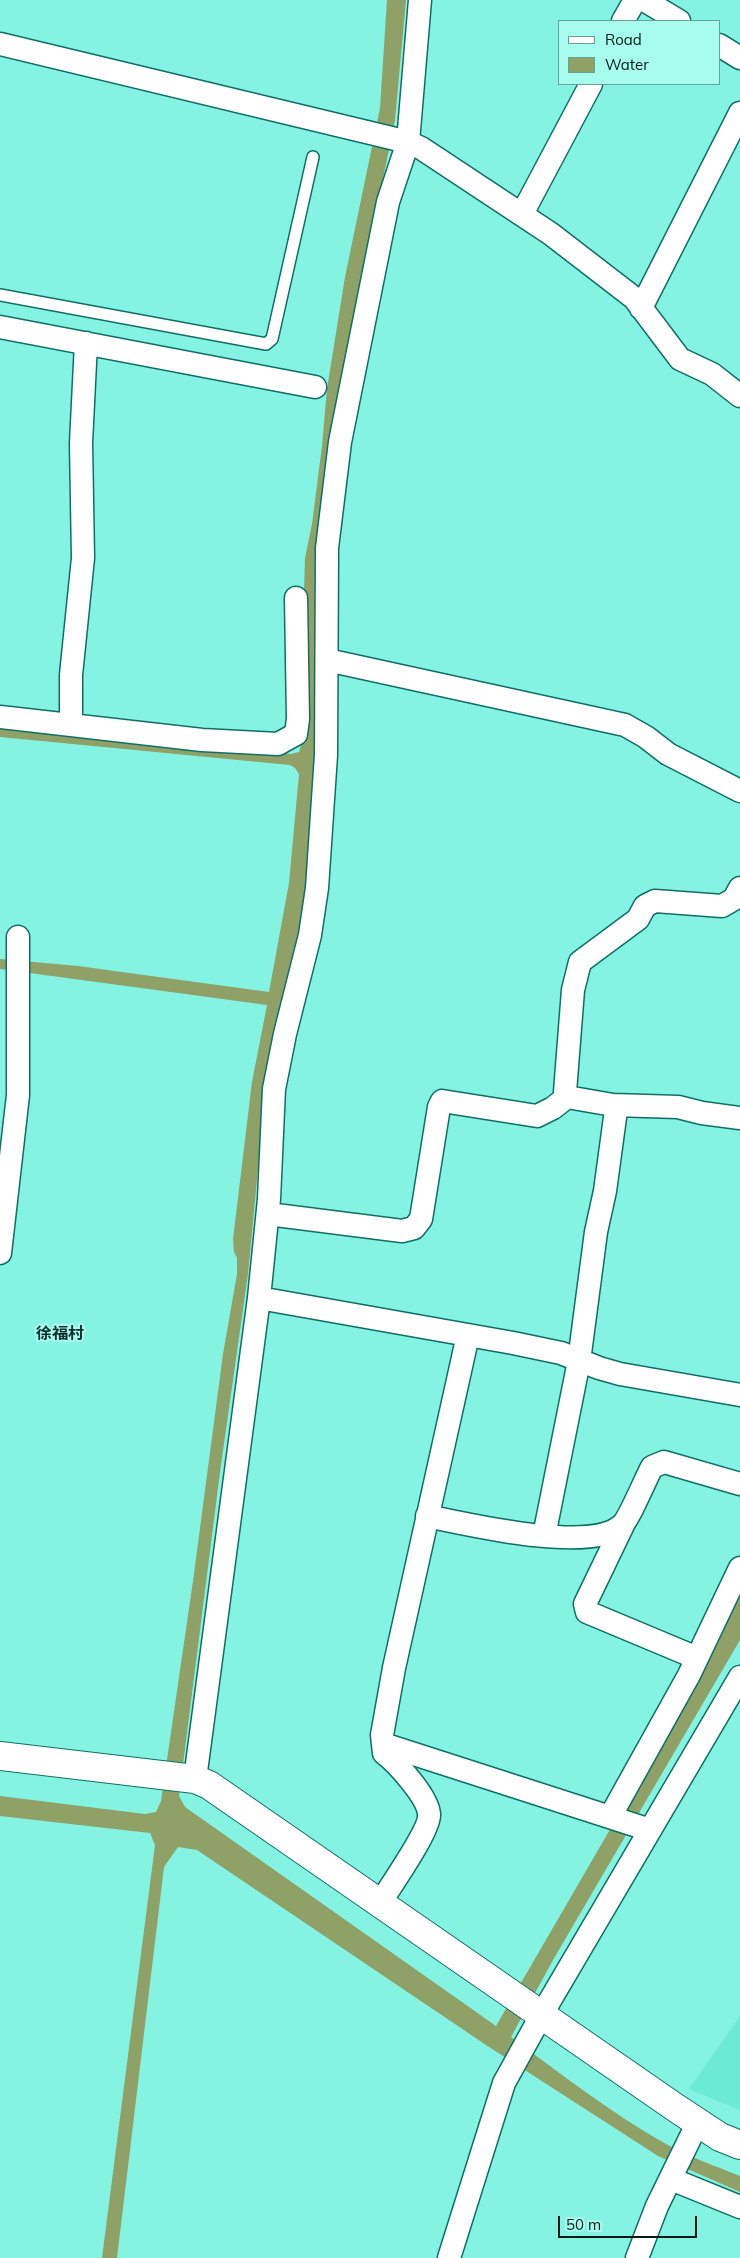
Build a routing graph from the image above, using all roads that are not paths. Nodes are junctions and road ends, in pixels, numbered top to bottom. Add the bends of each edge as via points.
1 (420, 0) edge
2 (635, 0) edge
3 (644, 0) edge
4 (624, 20) edge
5 (677, 20) edge
6 (0, 44) edge
7 (720, 46) edge
8 (740, 58) edge
9 (589, 85) edge
10 (740, 113) edge
11 (408, 142) junction
12 (313, 157) dead end
13 (522, 214) junction
14 (0, 296) edge
15 (641, 308) junction
16 (0, 327) edge
17 (86, 343) junction
18 (315, 387) dead end
19 (740, 396) edge
20 (296, 598) dead end
21 (327, 660) junction
22 (0, 717) edge
23 (71, 725) junction
24 (740, 791) edge
25 (740, 888) edge
26 (18, 937) dead end
27 (9, 991) edge
28 (567, 1097) junction
29 (613, 1105) junction
30 (740, 1118) edge
31 (268, 1214) junction
32 (0, 1254) edge
33 (258, 1298) junction
34 (468, 1335) junction
35 (579, 1361) junction
36 (740, 1395) edge
37 (740, 1484) edge
38 (428, 1516) junction
39 (623, 1525) junction
40 (544, 1536) junction
41 (740, 1568) edge
42 (697, 1658) junction
43 (740, 1677) edge
44 (383, 1744) junction
45 (0, 1756) edge
46 (195, 1779) junction
47 (610, 1817) junction
48 (650, 1830) junction
49 (380, 1903) junction
50 (542, 2014) junction
51 (698, 2122) junction
52 (740, 2145) edge
53 (670, 2179) junction
54 (740, 2207) edge
55 (449, 2258) edge
56 (637, 2258) edge

1 - 11 street
2 - 4 street
3 - 5 street
6 - 11 street
7 - 8 street
9 - 13 street
10 - 15 street
11 - 13 street
11 - 21 street via 388,202 340,442 328,548
12 - 14 lane via 272,339 266,344
13 - 15 street via 634,298
15 - 19 street via 680,358 712,374
16 - 17 street
17 - 18 street
17 - 23 street via 81,443 83,558 72,667
20 - 23 street via 296,734 278,744 202,740
21 - 24 street via 625,726 668,754
21 - 31 street via 324,803 318,888 274,1090
22 - 23 street
25 - 28 street via 734,899 722,906 655,901 645,906 638,919 580,962 573,990
26 - 27 street
27 - 32 street via 18,1095
28 - 29 street
28 - 31 street via 537,1116 442,1101 421,1219 414,1228 402,1231
29 - 30 street via 678,1107
29 - 35 street via 616,1110
31 - 33 street
33 - 34 street
33 - 46 street
34 - 35 street via 561,1353
34 - 38 street
35 - 36 street via 620,1374
35 - 40 street
37 - 39 street via 664,1462 652,1467
38 - 40 street via 527,1536
38 - 44 street via 394,1668
39 - 40 street via 612,1531 582,1537
39 - 42 street via 584,1604 587,1612
41 - 42 street
42 - 47 street
43 - 48 street
44 - 47 street
44 - 49 street via 384,1753 428,1805 430,1817
45 - 46 street
46 - 49 street
47 - 48 street
48 - 50 street
49 - 50 street
50 - 51 street
50 - 55 street via 504,2083
51 - 52 street via 720,2137
51 - 53 street
53 - 54 street
53 - 56 street

